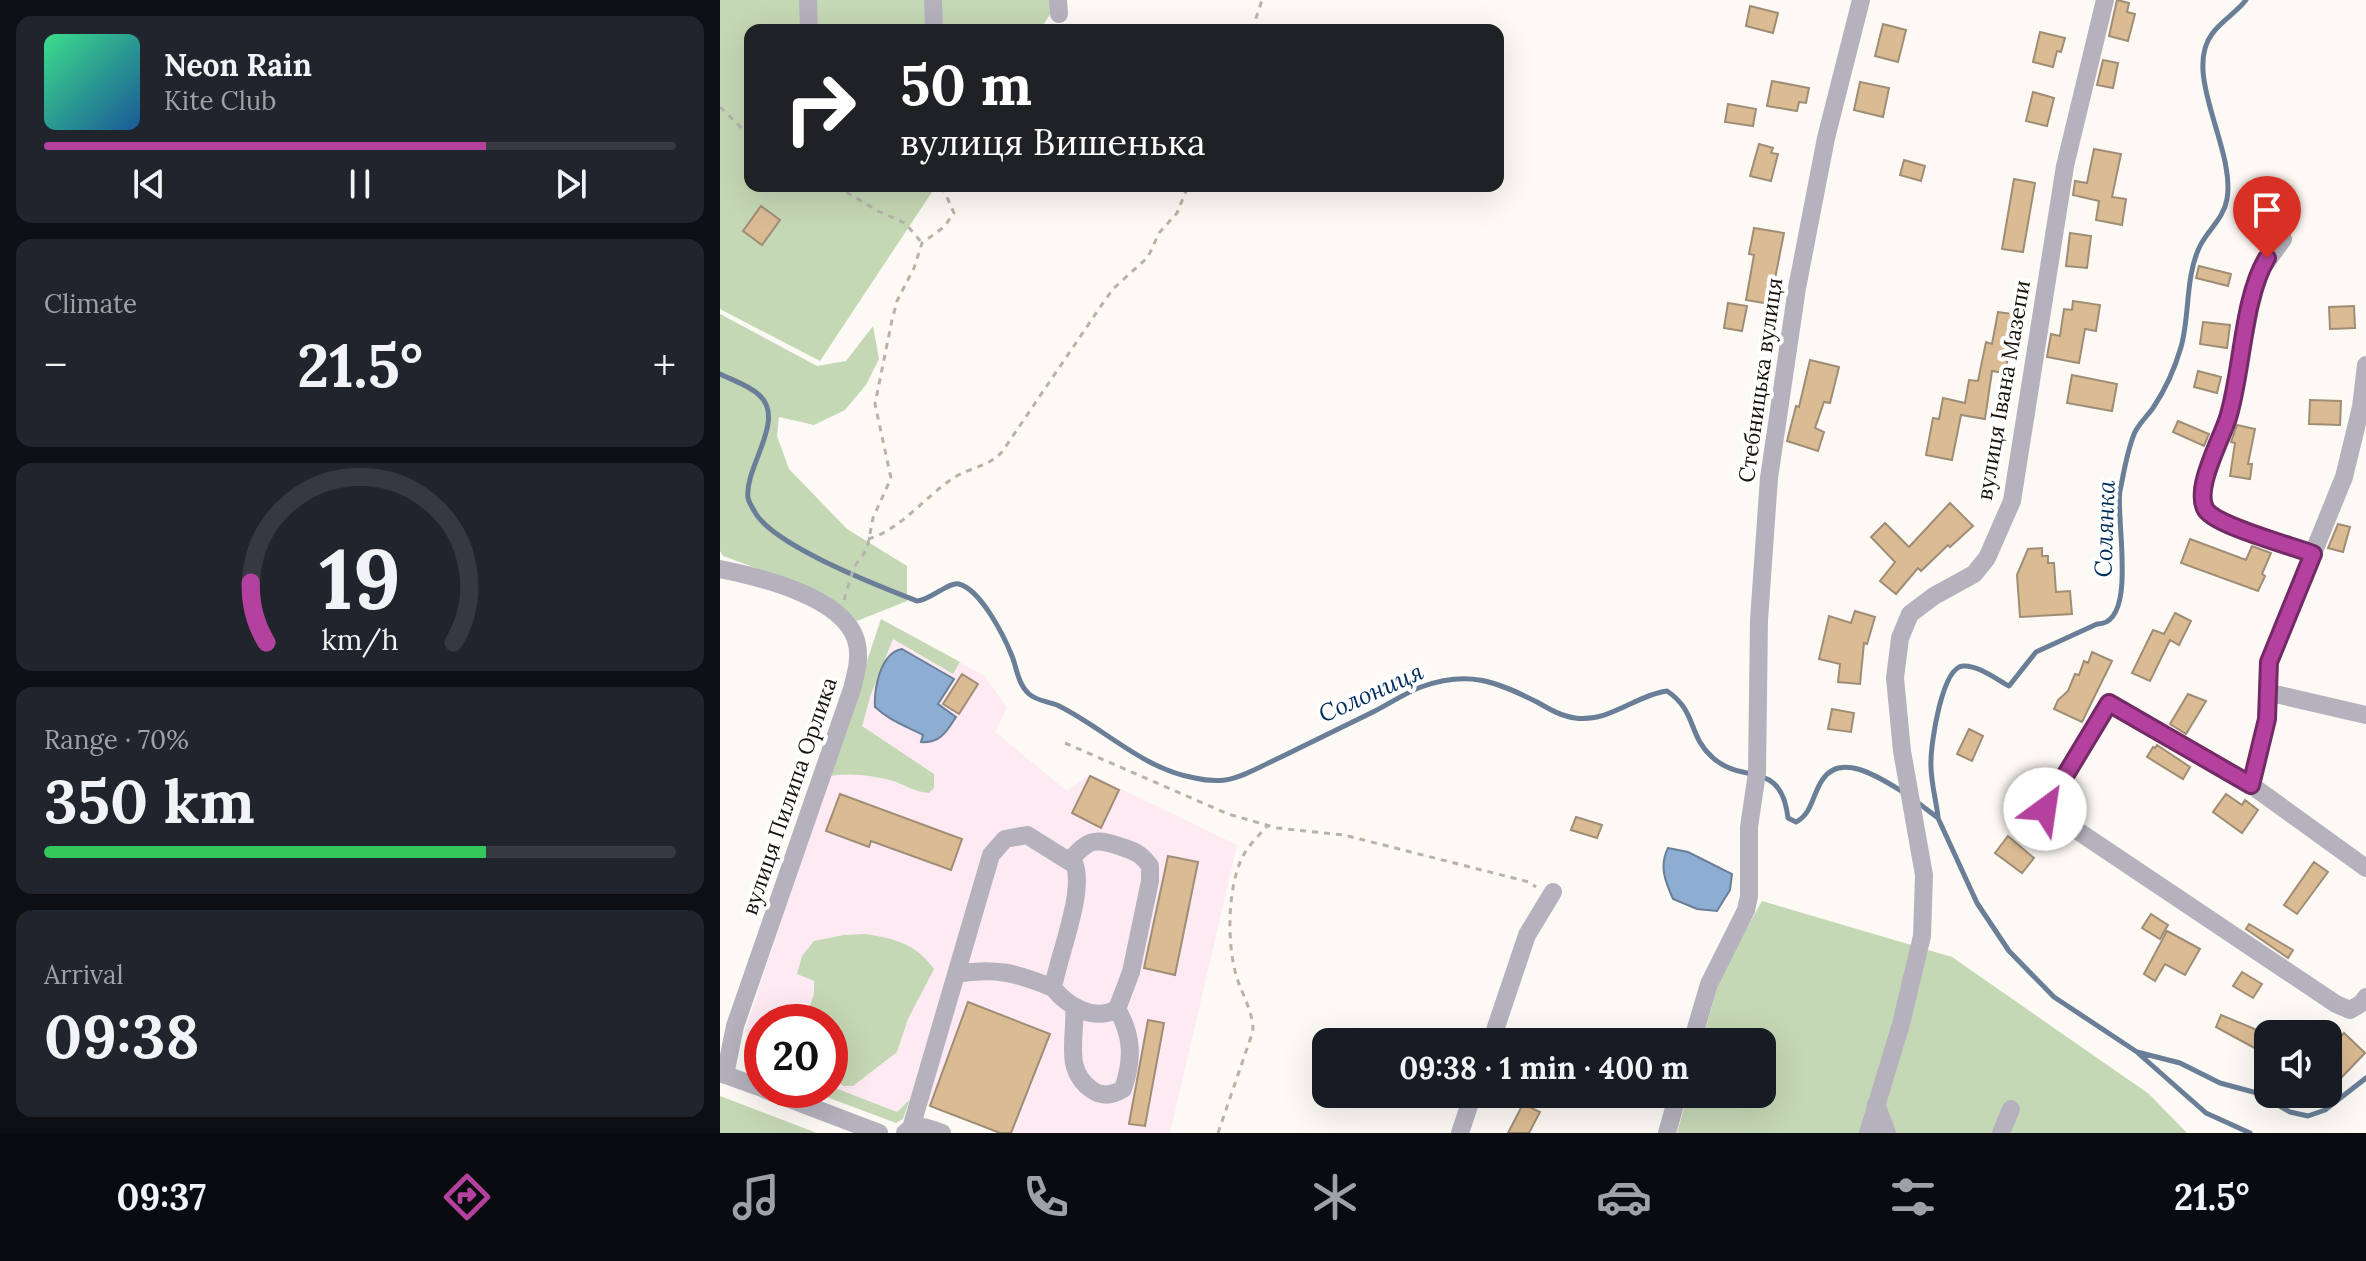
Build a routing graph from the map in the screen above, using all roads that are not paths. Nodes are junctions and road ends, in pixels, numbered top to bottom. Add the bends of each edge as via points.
1 (808, 0) edge
2 (933, 0) edge
3 (1861, 0) edge
4 (2105, 0) edge
5 (809, 24) edge
6 (934, 24) edge
7 (2283, 239) dead end
8 (2366, 365) edge
9 (2313, 554) junction
10 (720, 569) edge
11 (2267, 692) junction
12 (2366, 715) edge
13 (2251, 785) junction
14 (1070, 860) junction
15 (2366, 868) edge
16 (1550, 895) road end
17 (956, 974) junction
18 (1053, 988) junction
19 (2366, 997) edge
20 (1074, 1006) junction
21 (1117, 1009) junction
22 (728, 1021) edge
23 (1496, 1028) edge
24 (1696, 1028) edge
25 (722, 1074) edge
26 (744, 1082) edge
27 (1876, 1104) junction
28 (814, 1108) edge
29 (1468, 1108) edge
30 (1674, 1108) edge
31 (2011, 1109) dead end
32 (908, 1130) edge
33 (879, 1133) edge
34 (942, 1133) edge
35 (1460, 1133) edge
36 (1667, 1133) edge
37 (1868, 1133) edge
38 (1887, 1133) edge
39 (2001, 1133) edge

1 - 5 street
2 - 6 street
3 - 24 street, Стебницька вулиця via 1826,138 1797,288 1769,478 1749,896 1709,984
4 - 27 street, вулиця Івана Мазепи via 2065,166 2012,501 1987,558 1974,574 1910,614 1900,638 1895,678 1924,875 1922,936
7 - 9 street via 2260,271 2231,407 2202,501 2219,522
8 - 9 street via 2344,477
9 - 11 street via 2269,662
10 - 22 street, вулиця Пилипа Орлика via 760,577 829,607 848,622 859,661
11 - 12 street
11 - 13 street via 2267,719
13 - 15 street
13 - 19 street via 2109,703 2045,809 2336,1004 2350,1010
14 - 17 street via 1027,835 1013,835 996,846
14 - 18 street via 1078,889
14 - 21 street via 1096,840 1133,849 1150,866 1131,972
16 - 23 street via 1527,935
17 - 18 street via 999,970
17 - 32 street
18 - 20 street
20 - 21 street via 1097,1014
20 - 21 street via 1073,1062 1080,1078 1098,1094 1123,1089 1128,1076 1128,1028
22 - 25 street, вулиця Пилипа Орлика
25 - 26 street
27 - 37 street, вулиця Івана Мазепи
27 - 38 street
28 - 33 street
29 - 35 street
30 - 36 street
31 - 39 street
32 - 34 street via 923,1126

